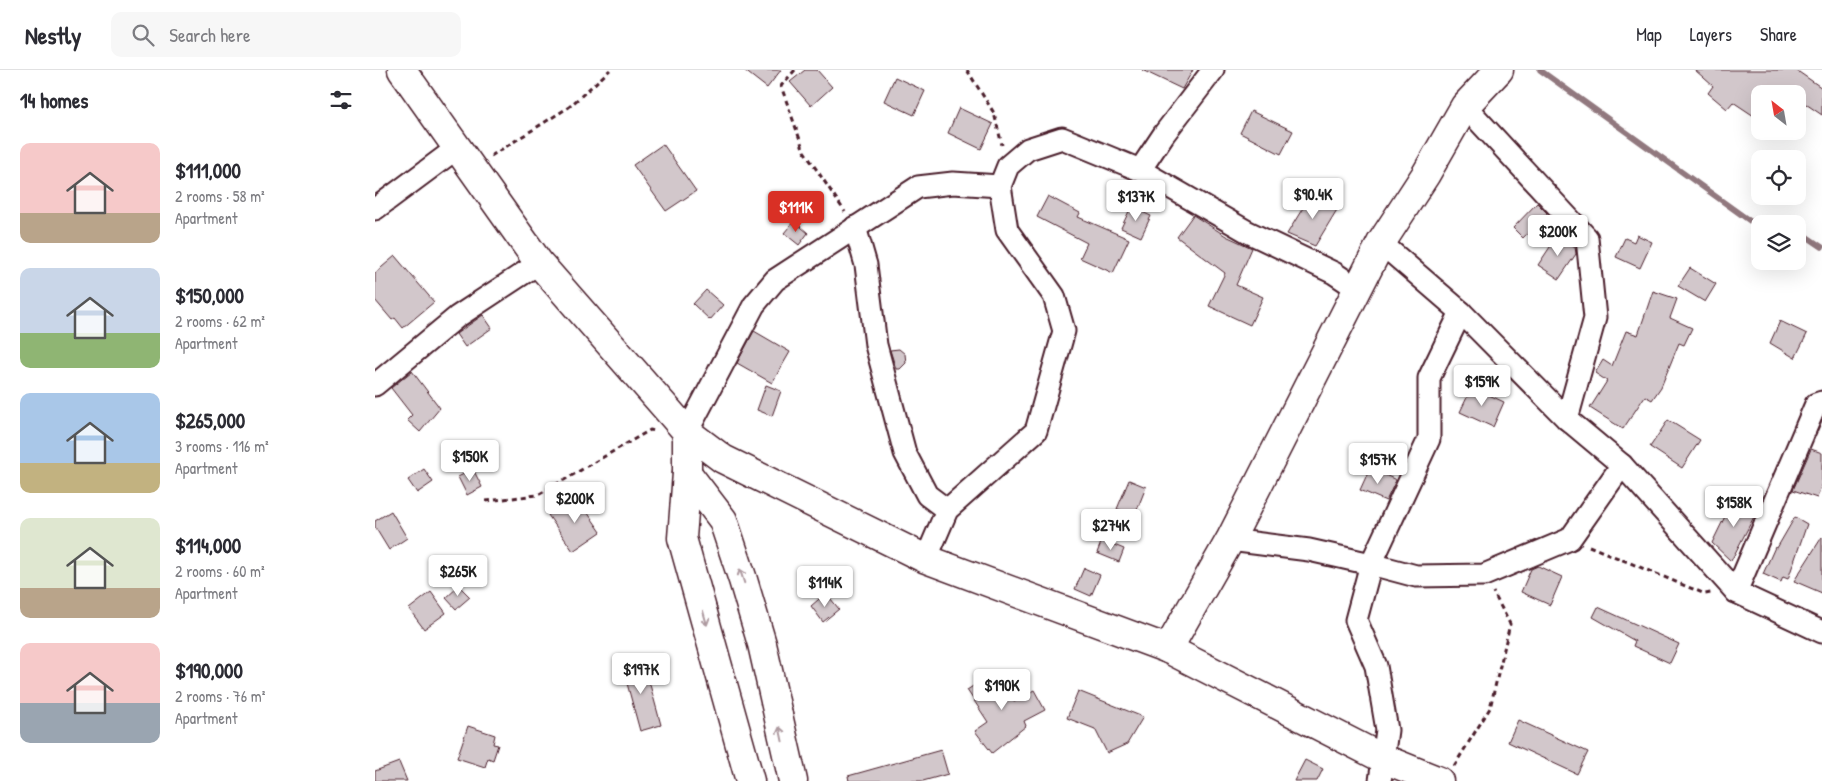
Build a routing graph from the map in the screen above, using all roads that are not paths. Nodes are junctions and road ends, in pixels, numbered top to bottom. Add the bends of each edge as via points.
1 (402, 70) edge
2 (1213, 70) edge
3 (1497, 72) edge
4 (1465, 106) junction
5 (464, 158) junction
6 (1140, 170) junction
7 (1000, 186) junction
8 (375, 209) edge
9 (855, 227) junction
10 (1381, 243) junction
11 (539, 263) junction
12 (1358, 289) junction
13 (1461, 312) junction
14 (375, 385) edge
15 (1822, 402) edge
16 (1567, 419) junction
17 (687, 432) junction
18 (1622, 465) junction
19 (687, 473) junction
20 (947, 510) junction
21 (1230, 540) junction
22 (926, 559) junction
23 (1371, 564) junction
24 (1736, 592) junction
25 (1822, 632) edge
26 (1168, 650) junction
27 (1382, 770) edge
28 (790, 772) edge
29 (749, 777) edge
30 (1444, 777) edge

1 - 5 street
2 - 6 street
3 - 4 street
4 - 10 street
4 - 16 street via 1587,238 1595,318
5 - 8 street
5 - 11 street
6 - 7 street via 1062,138 1028,149 1008,166
6 - 12 street via 1248,232 1334,273
7 - 9 street via 953,183 918,187
7 - 20 street via 1007,230 1054,296 1064,331 1037,431
9 - 17 street via 775,280 754,305
9 - 20 street via 866,265 876,344 905,453 927,495
10 - 12 street
10 - 13 street
11 - 14 street via 457,317
11 - 17 street
12 - 21 street
13 - 16 street
13 - 23 street via 1429,378 1429,439
15 - 24 street via 1816,404
16 - 18 street
17 - 19 street
17 - 22 street via 723,459
18 - 23 street via 1570,538 1484,575 1416,576
18 - 24 street
28 -> 19 street via 762,644 723,520
19 -> 29 street via 682,538
20 - 22 street
21 - 23 street via 1309,550
21 - 26 street
22 - 26 street
23 - 27 street via 1356,620 1376,666 1387,730
24 - 25 street
26 - 27 street
27 - 30 street
28 - 29 street

